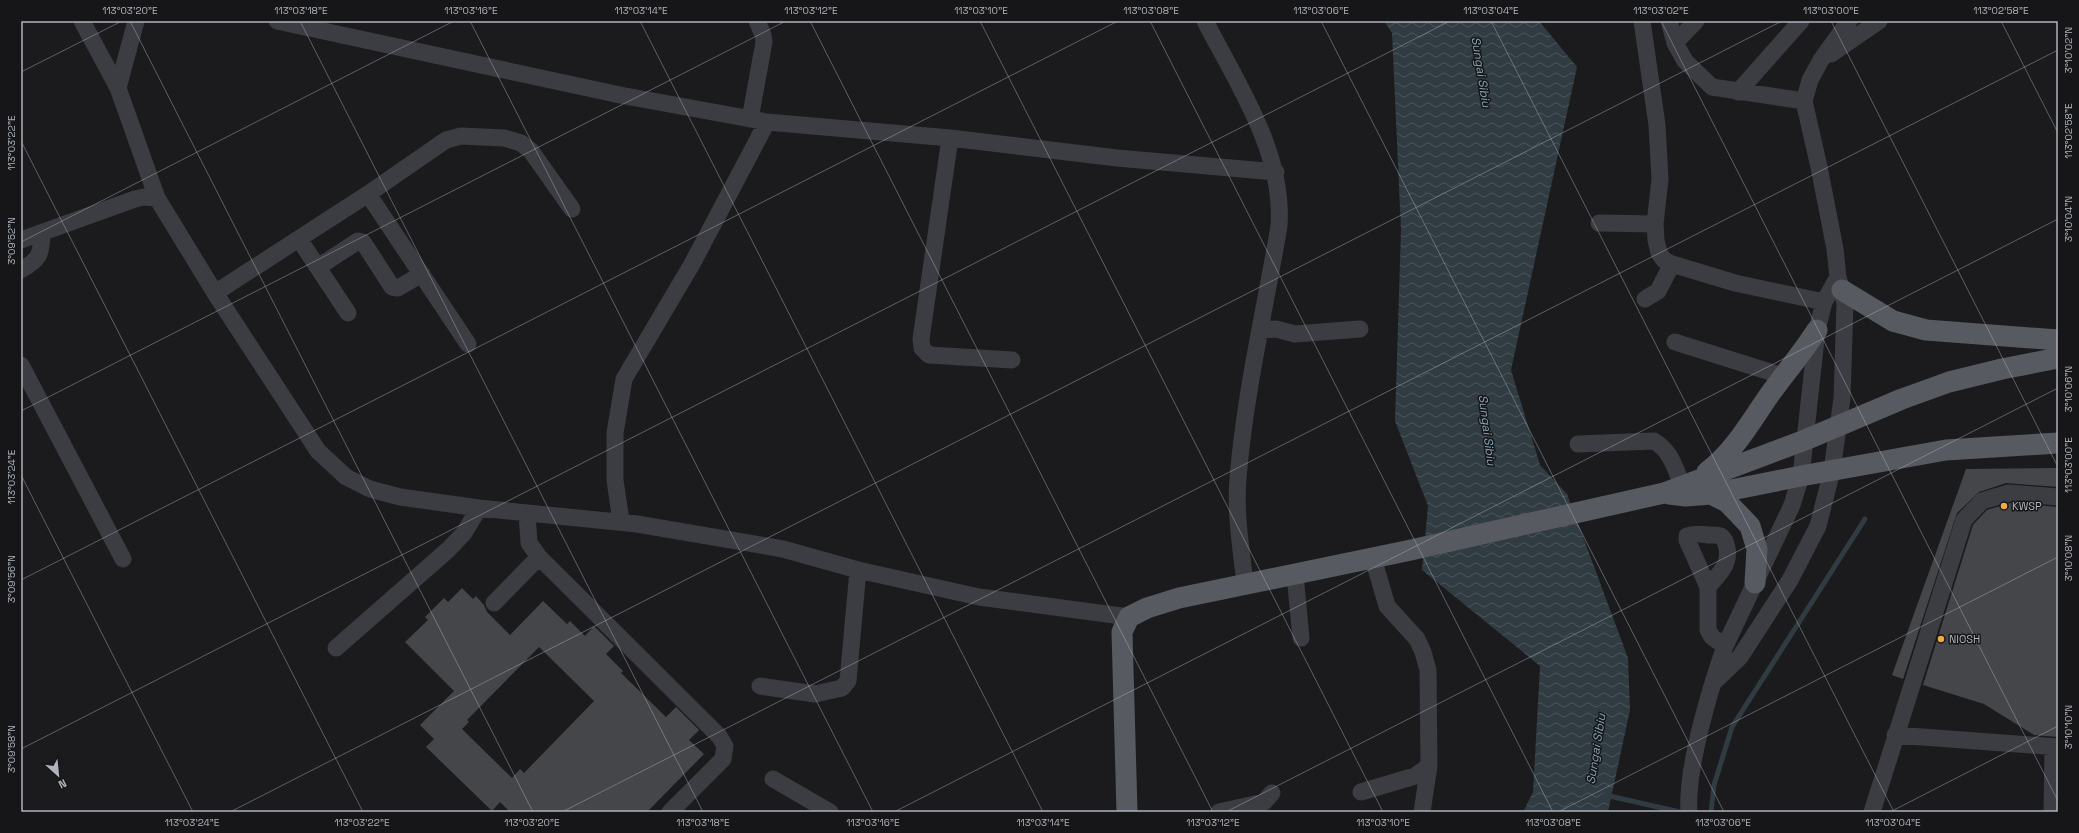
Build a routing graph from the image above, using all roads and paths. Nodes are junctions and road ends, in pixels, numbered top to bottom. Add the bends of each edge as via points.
1 (82, 21) edge
2 (136, 21) edge
3 (277, 21) edge
4 (756, 21) edge
5 (1205, 21) edge
6 (1642, 21) edge
7 (1669, 21) edge
8 (1696, 21) edge
9 (1801, 21) edge
10 (1849, 21) edge
11 (1879, 21) edge
12 (1675, 43) junction
13 (1820, 60) junction
14 (118, 88) junction
15 (1738, 92) junction
16 (1804, 101) junction
17 (750, 119) junction
18 (767, 122) junction
19 (950, 138) junction
20 (1276, 172) junction
21 (368, 194) junction
22 (157, 198) junction
23 (572, 209) dead end
24 (1599, 223) dead end
25 (1655, 224) junction
26 (42, 234) junction
27 (299, 239) junction
28 (21, 240) edge
29 (1672, 264) junction
30 (318, 267) junction
31 (21, 270) edge
32 (422, 274) junction
33 (1840, 283) junction
34 (216, 293) junction
35 (1646, 299) dead end
36 (1824, 302) junction
37 (348, 313) dead end
38 (1360, 329) dead end
39 (1261, 330) junction
40 (1817, 330) junction
41 (2058, 340) edge
42 (1675, 342) dead end
43 (468, 344) dead end
44 (2058, 358) edge
45 (1012, 360) dead end
46 (21, 365) edge
47 (1783, 376) junction
48 (1837, 427) junction
49 (1805, 440) junction
50 (2058, 443) edge
51 (1578, 444) dead end
52 (1832, 471) junction
53 (1801, 476) junction
54 (1689, 488) junction
55 (2058, 497) edge
56 (479, 508) junction
57 (527, 514) junction
58 (621, 521) junction
59 (539, 557) junction
60 (1373, 558) junction
61 (123, 559) dead end
62 (858, 570) junction
63 (1295, 575) junction
64 (1245, 583) junction
65 (1755, 583) junction
66 (1708, 587) dead end
67 (494, 603) dead end
68 (1129, 617) junction
69 (1301, 638) dead end
70 (1725, 646) junction
71 (336, 648) dead end
72 (1715, 681) junction
73 (760, 686) dead end
74 (1895, 735) junction
75 (2056, 747) edge
76 (1429, 766) junction
77 (772, 779) dead end
78 (1361, 792) dead end
79 (1272, 793) dead end
80 (1689, 810) edge
81 (670, 812) edge
82 (830, 812) edge
83 (1127, 812) edge
84 (1219, 812) edge
85 (1422, 812) edge
86 (1872, 812) edge
87 (2052, 812) edge

1 - 14 street
2 - 14 street
3 - 17 street via 620,95
4 - 17 street via 764,42
5 - 20 street via 1251,112
6 - 25 street via 1657,125 1660,179
7 - 12 street
8 - 12 street
9 - 15 street
10 - 13 street
11 - 13 street
12 - 15 street via 1690,67 1712,87
13 - 16 street via 1810,80
14 - 22 street
15 - 16 street
16 - 33 street
17 - 18 street
18 - 19 street
18 - 58 street via 692,264 624,379 615,433 614,480
19 - 20 street via 1117,158
19 - 45 street via 921,339 922,348 929,355
20 - 39 street via 1281,205 1280,226
21 - 23 street via 446,140 461,136 504,138 521,143 531,151
21 - 27 street
21 - 32 street
22 - 26 street via 135,199
22 - 34 street
24 - 25 street
25 - 29 street via 1659,254
26 - 28 street
26 - 31 street via 41,252 35,262
27 - 30 street
27 - 34 street
29 - 35 street via 1658,291
29 - 36 street via 1735,283
30 - 32 street via 358,241 364,242 392,287 398,288
30 - 37 street
32 - 43 street
33 - 36 street
33 - 41 main road via 1893,321 1907,326 1926,330
33 - 48 street via 1845,304
34 - 56 street via 318,451 346,477 370,489 400,498
36 - 40 street
38 - 39 street via 1295,334 1276,329
39 - 64 street via 1238,478 1238,519
40 - 47 main road via 1804,351
40 - 49 street
42 - 47 street
44 - 48 main road via 1949,382
46 - 61 street
47 - 54 main road via 1729,452
48 - 49 main road
48 - 52 street
49 - 53 street
49 - 54 main road
50 - 52 main road via 1946,450
51 - 54 street via 1654,441 1663,447
52 - 53 main road
52 - 72 street via 1818,526 1790,580 1740,657
53 - 54 main road
53 - 65 street via 1792,505
54 - 60 main road
54 - 65 main road via 1727,502 1750,526 1757,549
55 - 74 street via 2010,493 1982,500 1964,520
56 - 57 street
56 - 71 street via 464,533 449,549
57 - 58 street
57 - 59 street via 529,543
58 - 62 street via 783,549
59 - 67 street
59 - 81 street via 719,736 725,746 723,759
60 - 63 main road
60 - 76 street via 1388,606 1395,617 1409,629 1423,652 1428,670
62 - 68 street via 979,597
62 - 73 street via 848,681 842,688 815,694
63 - 64 main road
63 - 69 street
64 - 68 main road via 1179,598 1147,608
65 - 70 street
66 - 70 street via 1708,630 1712,637
68 - 83 main road via 1122,632
70 - 72 street
72 - 80 street via 1698,739 1692,769
74 - 75 street
74 - 86 street
75 - 87 street
76 - 78 street via 1414,776
76 - 85 street
77 - 82 street
79 - 84 street via 1264,802

